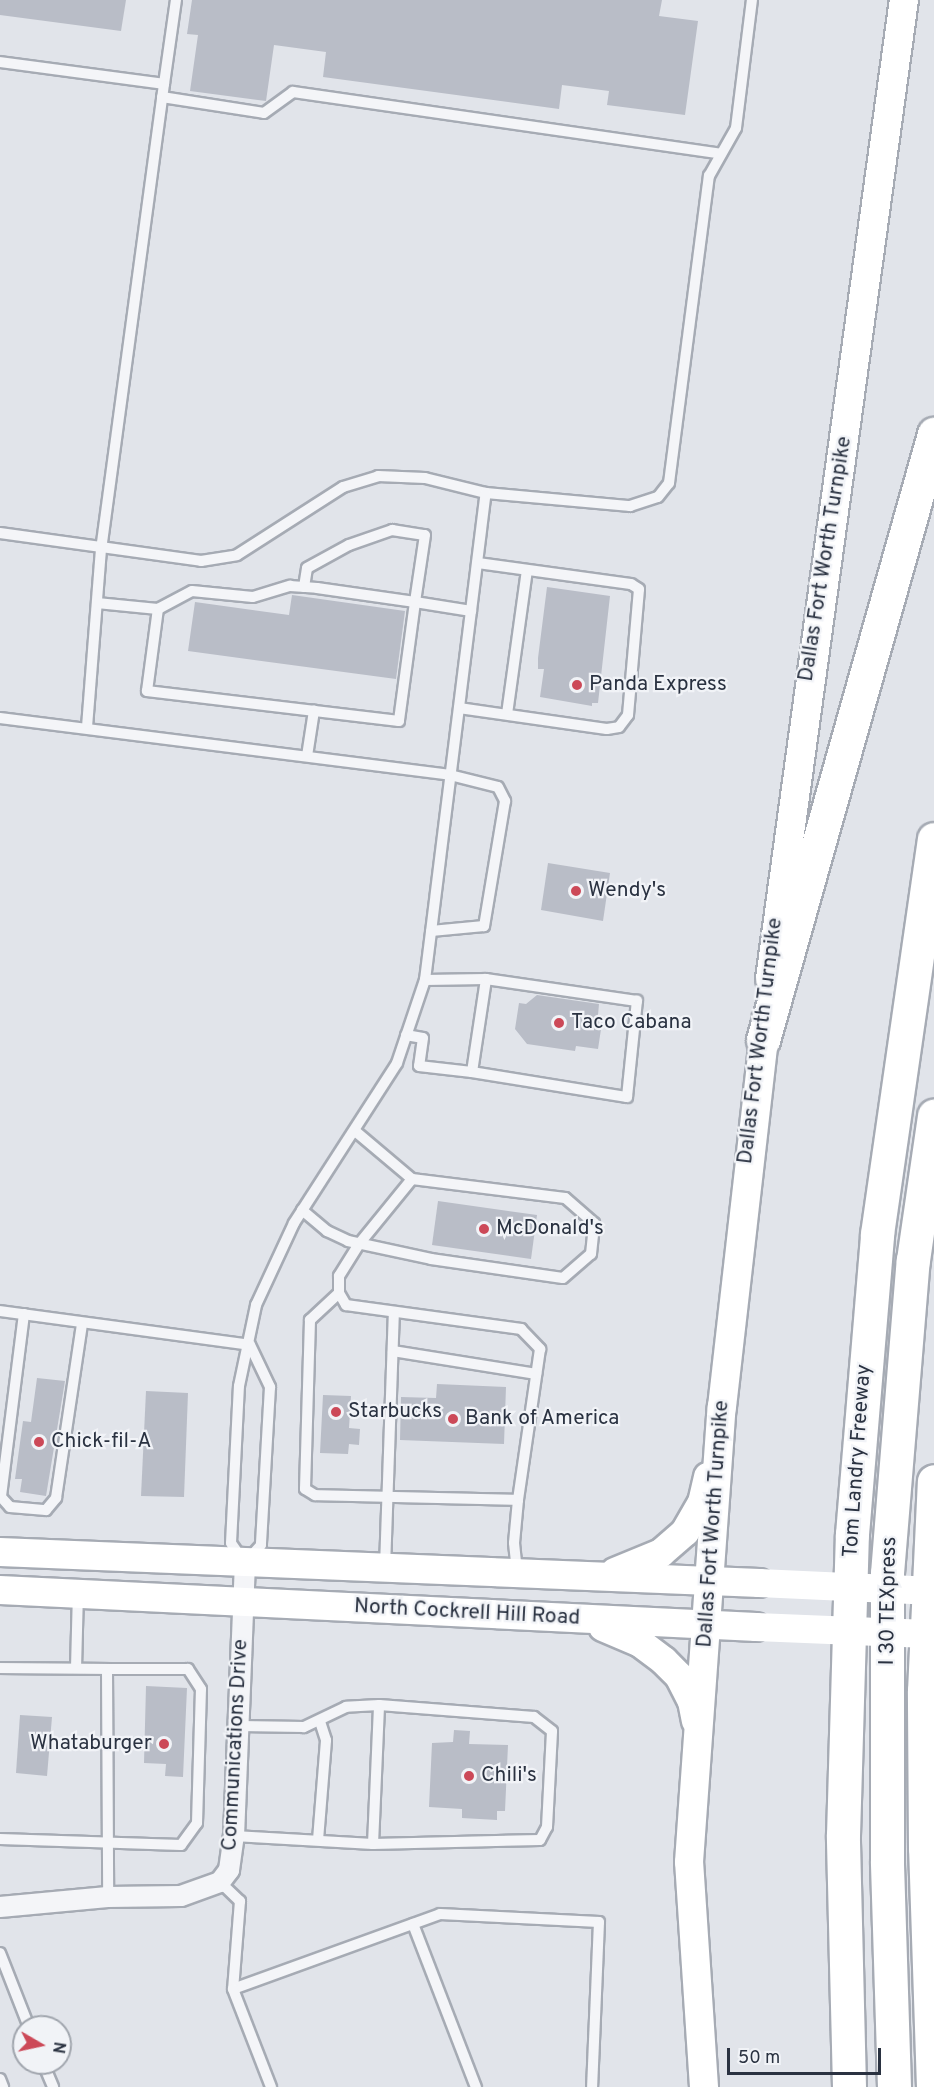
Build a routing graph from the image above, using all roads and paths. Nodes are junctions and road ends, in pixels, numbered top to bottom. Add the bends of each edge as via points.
1 (176, 0) edge
2 (752, 0) edge
3 (904, 0) edge
4 (0, 62) edge
5 (164, 84) junction
6 (162, 97) junction
7 (721, 154) junction
8 (934, 434) edge
9 (486, 493) junction
10 (0, 533) edge
11 (101, 549) junction
12 (477, 563) junction
13 (527, 570) junction
14 (304, 587) junction
15 (416, 602) junction
16 (96, 603) junction
17 (158, 609) junction
18 (471, 611) junction
19 (459, 708) junction
20 (314, 711) junction
21 (507, 714) junction
22 (0, 718) edge
23 (87, 727) junction
24 (307, 756) junction
25 (450, 775) junction
26 (934, 839) edge
27 (431, 931) junction
28 (486, 979) junction
29 (425, 980) junction
30 (406, 1035) junction
31 (763, 1040) junction
32 (472, 1072) junction
33 (934, 1116) edge
34 (355, 1131) junction
35 (412, 1179) junction
36 (303, 1210) junction
37 (359, 1244) junction
38 (339, 1293) junction
39 (0, 1311) edge
40 (394, 1312) junction
41 (24, 1314) junction
42 (82, 1323) junction
43 (250, 1345) junction
44 (393, 1351) junction
45 (536, 1374) junction
46 (721, 1425) junction
47 (934, 1481) edge
48 (387, 1497) junction
49 (518, 1500) junction
50 (0, 1552) edge
51 (245, 1563) junction
52 (385, 1569) junction
53 (517, 1574) junction
54 (586, 1577) junction
55 (711, 1582) junction
56 (0, 1590) edge
57 (934, 1591) edge
58 (78, 1592) junction
59 (244, 1601) junction
60 (587, 1620) junction
61 (708, 1626) junction
62 (934, 1634) edge
63 (0, 1668) edge
64 (76, 1668) junction
65 (106, 1669) junction
66 (379, 1706) junction
67 (320, 1721) junction
68 (240, 1726) junction
69 (700, 1735) junction
70 (234, 1836) junction
71 (0, 1839) edge
72 (318, 1840) junction
73 (105, 1845) junction
74 (373, 1845) junction
75 (220, 1882) junction
76 (108, 1897) junction
77 (0, 1907) edge
78 (413, 1924) junction
79 (0, 1953) edge
80 (233, 1989) junction
81 (24, 2015) edge
82 (0, 2079) edge
83 (3, 2087) edge
84 (271, 2087) edge
85 (476, 2087) edge
86 (592, 2087) edge
87 (704, 2087) edge
88 (849, 2087) edge
89 (894, 2087) edge
90 (933, 2087) edge

1 - 5 lane
2 - 7 lane via 736,128
3 - 31 main road, Dallas Fort Worth Turnpike via 856,364 780,880
4 - 5 lane
5 - 6 lane
6 - 7 lane via 264,113 293,92
6 - 11 lane
7 - 9 lane via 709,176 669,483 658,496 630,506
8 - 31 highway
9 - 11 lane via 425,478 378,476 343,486 234,556 201,561
9 - 12 lane
10 - 11 lane
11 - 16 lane
12 - 13 lane
12 - 18 lane
13 - 21 lane
13 - 21 lane via 639,589 628,715 619,727 608,729
14 - 15 lane
14 - 15 lane via 307,568 349,545 392,530 425,535
14 - 17 lane via 291,586 253,597 192,591
15 - 18 lane
15 - 20 lane via 399,721
16 - 17 lane
16 - 23 lane
17 - 20 lane via 147,691
18 - 19 lane
19 - 21 lane
19 - 25 lane
20 - 24 lane
22 - 23 lane
23 - 24 lane
24 - 25 lane
25 - 27 lane
25 - 27 lane via 498,787 505,801 484,926
26 - 88 highway, Tom Landry Freeway via 877,1234 852,1523 843,1835
27 - 29 lane
28 - 29 lane
28 - 32 lane
28 - 32 lane via 637,1001 627,1097
29 - 30 lane
30 - 32 lane via 423,1038 419,1066
30 - 34 lane via 397,1063
31 - 46 main road, Dallas Fort Worth Turnpike via 747,1159
33 - 89 highway, I 30 TEXpress via 913,1260 887,1573 887,1861
34 - 35 lane
34 - 36 lane
35 - 37 lane
35 - 37 lane via 566,1198 594,1223 591,1254 563,1278
36 - 37 lane via 327,1231
36 - 43 lane via 256,1305
37 - 38 lane via 339,1276
38 - 40 lane via 346,1305
38 - 48 lane via 310,1320 305,1489 315,1495
39 - 41 lane
40 - 44 lane
40 - 45 lane via 521,1329 540,1349
41 - 42 lane
41 - 42 lane via 1,1497 10,1507 46,1510 56,1498
42 - 43 lane
43 - 51 lane via 239,1386 231,1543
43 - 51 lane via 270,1387 261,1545
44 - 45 lane
44 - 48 lane
45 - 49 lane
46 - 54 main road via 702,1503 685,1532 661,1553 629,1569
46 - 55 main road, Dallas Fort Worth Turnpike
47 - 90 highway via 924,1691
48 - 49 lane
48 - 52 lane
49 - 53 lane via 514,1543
50 - 51 main road, North Cockrell Hill Road
51 - 52 main road, North Cockrell Hill Road
51 - 59 street, Communications Drive
52 - 53 main road, North Cockrell Hill Road
53 - 54 main road, North Cockrell Hill Road
54 - 55 main road, North Cockrell Hill Road
55 - 57 main road, North Cockrell Hill Road, bridge
55 - 61 main road, Dallas Fort Worth Turnpike
56 - 58 main road, North Cockrell Hill Road
58 - 59 main road, North Cockrell Hill Road
58 - 64 lane
59 - 60 main road, North Cockrell Hill Road
59 - 68 street, Communications Drive
60 - 61 main road, North Cockrell Hill Road
60 - 69 main road via 639,1642 679,1676 692,1701
61 - 62 main road, North Cockrell Hill Road, bridge
61 - 69 main road, Dallas Fort Worth Turnpike
63 - 64 lane
64 - 65 lane
65 - 73 lane
65 - 73 lane via 188,1669 201,1689 197,1822 181,1845
66 - 67 lane via 346,1707
66 - 74 lane
66 - 74 lane via 534,1717 552,1731 547,1827 540,1840
67 - 68 lane via 304,1727
67 - 72 lane via 327,1740
68 - 70 street, Communications Drive
69 - 87 main road, Dallas Fort Worth Turnpike via 689,1862
70 - 72 lane
70 - 75 street, Communications Drive via 229,1870
71 - 73 lane
72 - 74 lane
73 - 76 lane
75 - 76 street, Communications Drive via 182,1896
75 - 80 lane via 240,1901
76 - 77 street, Communications Drive
78 - 80 lane
78 - 85 lane
78 - 86 lane via 440,1914 599,1922
79 - 81 lane
80 - 84 lane
82 - 83 lane

